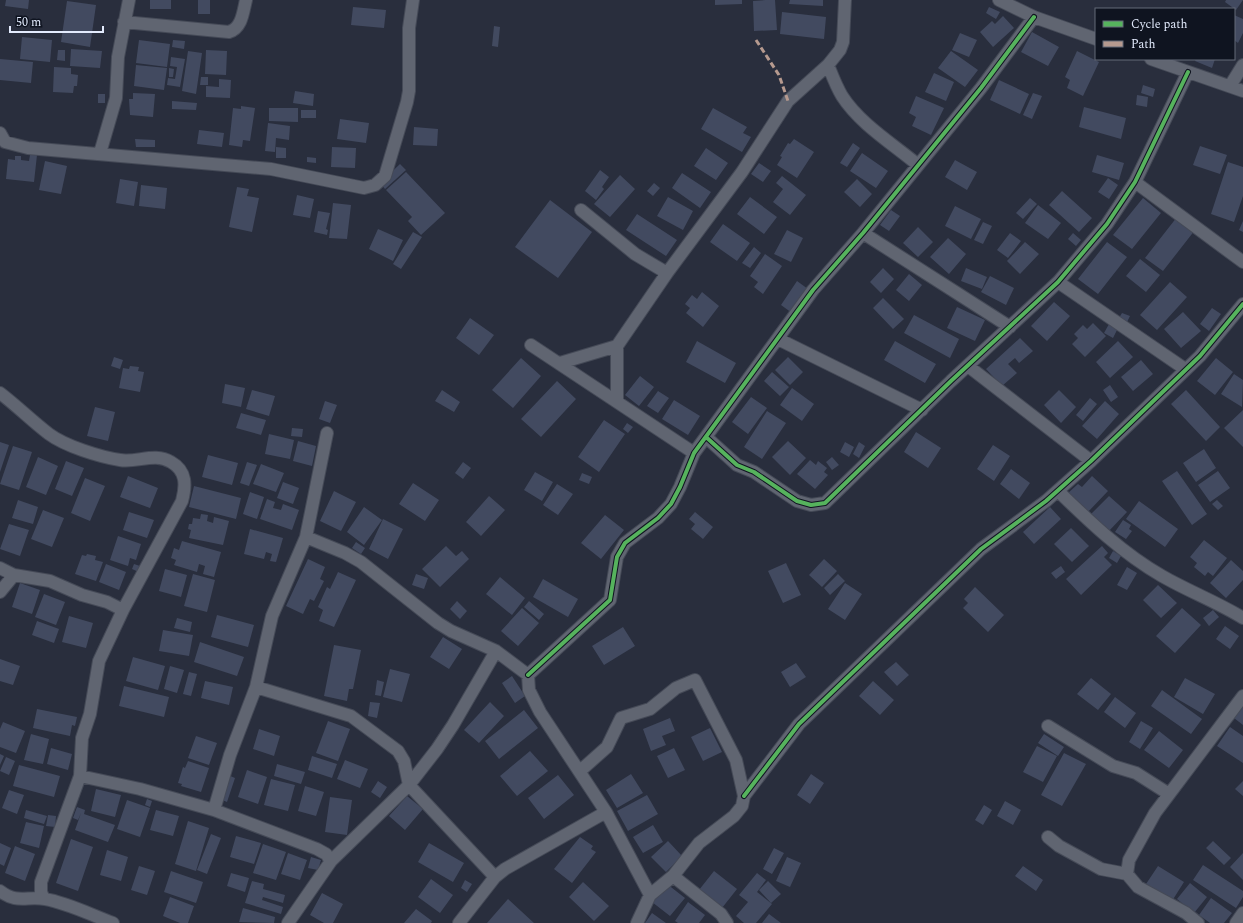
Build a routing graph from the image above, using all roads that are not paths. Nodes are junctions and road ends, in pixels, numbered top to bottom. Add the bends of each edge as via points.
1 (128, 0) edge
2 (246, 0) edge
3 (413, 0) edge
4 (845, 0) edge
5 (1000, 0) edge
6 (1034, 17) junction
7 (124, 22) junction
8 (1095, 39) edge
9 (1154, 60) edge
10 (828, 65) junction
11 (1243, 65) edge
12 (1188, 72) junction
13 (1230, 86) junction
14 (1243, 91) edge
15 (2, 138) edge
16 (100, 153) junction
17 (918, 165) junction
18 (1135, 182) junction
19 (581, 210) dead end
20 (862, 233) junction
21 (1243, 262) edge
22 (667, 273) junction
23 (1058, 282) junction
24 (1242, 306) edge
25 (1010, 327) junction
26 (778, 339) junction
27 (531, 345) dead end
28 (617, 346) junction
29 (560, 363) junction
30 (968, 366) junction
31 (1185, 369) junction
32 (0, 393) edge
33 (618, 401) junction
34 (922, 410) junction
35 (327, 433) dead end
36 (706, 438) junction
37 (694, 453) junction
38 (1091, 461) junction
39 (1058, 491) junction
40 (306, 537) junction
41 (0, 568) edge
42 (14, 575) junction
43 (0, 592) edge
44 (123, 610) junction
45 (1243, 618) edge
46 (496, 651) junction
47 (528, 675) junction
48 (256, 687) junction
49 (1243, 696) edge
50 (1048, 726) dead end
51 (580, 771) junction
52 (80, 776) junction
53 (409, 785) junction
54 (1169, 794) junction
55 (744, 796) junction
56 (214, 810) junction
57 (606, 812) junction
58 (1048, 837) dead end
59 (331, 860) junction
60 (1127, 874) junction
61 (673, 876) junction
62 (495, 878) junction
63 (0, 890) edge
64 (650, 895) junction
65 (44, 899) junction
66 (1243, 913) edge
67 (113, 923) edge
68 (288, 923) edge
69 (460, 923) edge
70 (637, 923) edge
71 (728, 923) edge
72 (1198, 923) edge
73 (1236, 923) edge

1 - 7 street
2 - 7 street via 239,25 229,32
3 - 16 street via 407,102 385,176 375,185 364,188 271,169
4 - 10 street via 843,42
5 - 6 street
6 - 8 street
6 - 17 street via 981,88
7 - 16 street via 118,57 116,98
9 - 12 street
10 - 17 street via 843,96 856,112
10 - 22 street via 788,101 742,172
11 - 13 street
12 - 13 street
12 - 18 street
13 - 14 street
15 - 16 street via 28,148
17 - 20 street
18 - 21 street
18 - 23 street via 1107,224
19 - 22 street via 635,254
20 - 25 street
20 - 26 street via 813,290
22 - 28 street
23 - 25 street
23 - 31 street
24 - 31 street via 1200,356
25 - 30 street
26 - 34 street
26 - 36 street
27 - 29 street
28 - 29 street
28 - 33 street
29 - 33 street
30 - 34 street
30 - 38 street
31 - 38 street
32 - 44 street via 50,435 61,441 102,456 122,460 160,458 172,462 182,472 186,485 182,501
33 - 37 street
34 - 36 street via 826,503 812,505 797,501 754,472 737,464
35 - 40 street
36 - 37 street
37 - 47 street via 671,504 620,550 610,600
38 - 39 street
39 - 45 street via 1105,536 1138,560 1161,575
39 - 55 street via 981,549 799,724
40 - 46 street via 361,562 451,631
40 - 48 street via 272,616
41 - 42 street
42 - 43 street
42 - 44 street via 50,581
44 - 52 street via 99,661 90,714 82,738
46 - 47 street
46 - 53 street via 453,725
47 - 51 street via 529,690 540,712
48 - 53 street via 352,716 398,751 404,761
48 - 56 street via 232,750
49 - 54 street
50 - 54 street via 1113,766 1136,773
51 - 55 street via 607,747 621,718 650,709 676,688 695,680 736,760
51 - 57 street
52 - 56 street via 140,789
52 - 65 street via 41,882
53 - 59 street
53 - 62 street
54 - 60 street via 1136,846 1129,860
55 - 61 street via 742,806 734,816 699,843
56 - 59 street via 317,849
57 - 62 street via 505,869
57 - 64 street
58 - 60 street via 1100,869
59 - 68 street
60 - 72 street via 1138,886 1186,913
61 - 64 street
61 - 71 street via 721,914
62 - 69 street
63 - 65 street via 16,900
64 - 70 street
65 - 67 street via 88,912
66 - 73 street

